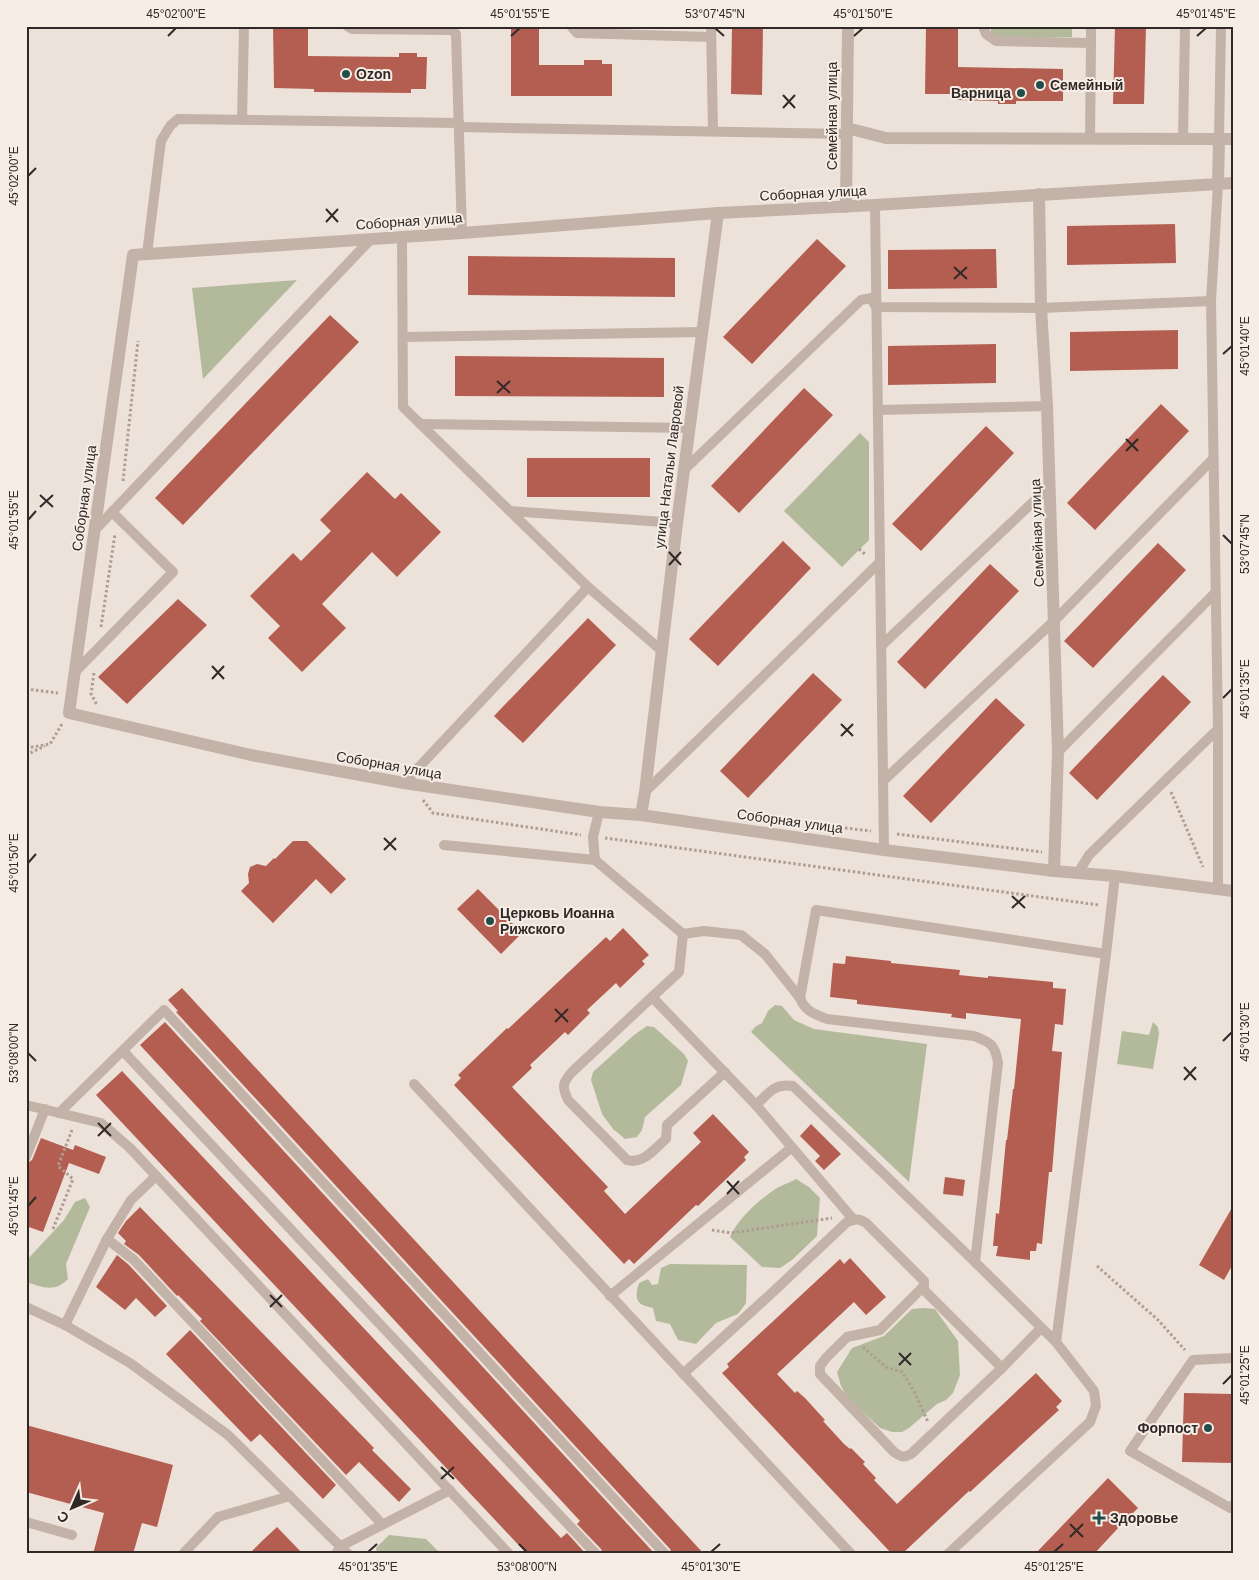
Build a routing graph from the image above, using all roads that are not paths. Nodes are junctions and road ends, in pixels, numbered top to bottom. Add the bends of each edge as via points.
1 (244, 26) edge
2 (347, 26) edge
3 (571, 26) edge
4 (711, 26) edge
5 (848, 26) edge
6 (983, 26) edge
7 (1091, 26) edge
8 (1184, 26) edge
9 (1221, 26) edge
10 (449, 28) edge
11 (711, 37) junction
12 (1091, 43) junction
13 (242, 120) junction
14 (459, 125) junction
15 (712, 131) junction
16 (847, 131) junction
17 (1090, 139) junction
18 (1219, 139) junction
19 (1233, 139) edge
20 (1183, 140) junction
21 (1233, 183) edge
22 (1218, 184) junction
23 (1039, 194) junction
24 (875, 205) junction
25 (846, 206) junction
26 (718, 213) junction
27 (462, 233) junction
28 (402, 237) junction
29 (370, 238) junction
30 (147, 254) junction
31 (1211, 300) junction
32 (876, 307) junction
33 (1041, 308) junction
34 (702, 332) junction
35 (403, 337) junction
36 (1047, 406) junction
37 (878, 410) junction
38 (420, 424) junction
39 (689, 428) junction
40 (1213, 459) junction
41 (684, 470) junction
42 (1050, 486) junction
43 (510, 511) junction
44 (112, 512) junction
45 (677, 523) junction
46 (95, 530) junction
47 (880, 562) junction
48 (588, 587) junction
49 (1215, 593) junction
50 (1055, 620) junction
51 (881, 646) junction
52 (662, 651) junction
53 (74, 673) junction
54 (1218, 729) junction
55 (1058, 752) junction
56 (883, 781) junction
57 (408, 784) junction
58 (645, 792) junction
59 (599, 812) junction
60 (641, 815) junction
61 (444, 844) dead end
62 (884, 850) junction
63 (595, 860) junction
64 (1054, 871) junction
65 (1078, 873) junction
66 (1115, 876) junction
67 (1218, 889) junction
68 (1233, 891) edge
69 (683, 934) junction
70 (1106, 954) junction
71 (652, 997) junction
72 (800, 998) junction
73 (123, 1051) junction
74 (725, 1072) junction
75 (414, 1084) dead end
76 (26, 1105) edge
77 (756, 1105) junction
78 (46, 1109) junction
79 (59, 1113) junction
80 (791, 1148) junction
81 (26, 1157) edge
82 (156, 1176) junction
83 (853, 1219) junction
84 (107, 1239) junction
85 (975, 1262) junction
86 (922, 1288) junction
87 (610, 1296) junction
88 (26, 1307) edge
89 (65, 1325) junction
90 (1041, 1328) junction
91 (1056, 1342) junction
92 (1233, 1358) edge
93 (1002, 1368) junction
94 (683, 1374) junction
95 (450, 1490) junction
96 (290, 1496) junction
97 (1232, 1508) edge
98 (26, 1522) edge
99 (382, 1524) junction
100 (72, 1535) dead end
101 (342, 1551) edge
102 (183, 1554) edge
103 (509, 1554) edge
104 (596, 1554) edge
105 (665, 1554) edge
106 (851, 1554) edge
107 (948, 1554) edge

1 - 13 lane
2 - 10 lane via 352,29
3 - 11 lane via 577,33
4 - 11 lane
5 - 16 street, Семейная улица
6 - 12 lane via 986,34 996,42
7 - 12 lane
8 - 20 lane
9 - 18 lane
10 - 14 lane via 457,35
11 - 15 lane
12 - 17 lane
13 - 14 lane
13 - 30 lane via 178,119 170,126 161,141
14 - 15 lane
14 - 27 lane
15 - 16 lane
16 - 17 street via 886,138
16 - 25 street, Семейная улица
17 - 20 street
18 - 19 street
18 - 20 street
18 - 22 street
21 - 22 street, Соборная улица
22 - 23 street, Соборная улица
22 - 31 lane
23 - 24 street, Соборная улица
23 - 33 street, Семейная улица
24 - 25 street, Соборная улица
24 - 32 lane
25 - 26 street, Соборная улица
26 - 27 street, Соборная улица
26 - 34 street, улица Натальи Лавровой
27 - 28 street, Соборная улица
28 - 29 street, Соборная улица
28 - 35 lane
29 - 30 street, Соборная улица
29 - 44 lane
30 - 46 street, Соборная улица via 133,255
31 - 33 lane
31 - 40 lane
32 - 33 lane
32 - 37 lane
32 - 41 lane via 871,298 861,300
33 - 36 street, Семейная улица
34 - 35 lane
34 - 39 street, улица Натальи Лавровой
35 - 38 lane via 403,407
36 - 37 lane
36 - 42 street, Семейная улица
37 - 47 lane
38 - 39 lane
38 - 43 lane
39 - 41 street, улица Натальи Лавровой
40 - 49 lane
40 - 50 lane
41 - 45 street, улица Натальи Лавровой
42 - 50 street, Семейная улица
42 - 51 lane
43 - 45 lane
43 - 48 lane
44 - 46 lane
44 - 53 lane via 173,572
45 - 52 street, улица Натальи Лавровой
46 - 53 street, Соборная улица
47 - 51 lane
47 - 58 lane
48 - 52 lane
48 - 57 lane
49 - 54 lane
49 - 55 lane
50 - 55 street, Семейная улица
50 - 56 lane
51 - 56 lane
52 - 58 street, улица Натальи Лавровой
53 - 57 street, Соборная улица via 69,713 251,755
54 - 65 lane via 1089,855
54 - 67 lane
55 - 64 street, Семейная улица
56 - 62 lane
57 - 59 street, Соборная улица
58 - 60 street, улица Натальи Лавровой
59 - 60 street, Соборная улица
59 - 63 lane via 593,836
60 - 62 street, Соборная улица
61 - 63 lane
62 - 64 street, Соборная улица
63 - 69 lane
64 - 65 street, Соборная улица
65 - 66 street, Соборная улица
66 - 67 street, Соборная улица
66 - 70 lane
67 - 68 street, Соборная улица
69 - 71 lane via 679,972
69 - 72 lane via 704,931 741,935 765,954
70 - 72 lane via 816,910
70 - 91 lane
71 - 74 lane
71 - 74 lane via 564,1081 568,1100 627,1160 638,1161 666,1138 667,1125
72 - 85 lane via 802,1005 812,1013 827,1018 974,1036 990,1042 996,1050 998,1063
73 - 79 lane
73 - 104 lane
73 - 105 lane via 164,1010
74 - 77 lane
75 - 87 lane
76 - 78 lane
77 - 80 lane
77 - 85 lane via 776,1087 784,1084 793,1086
78 - 79 lane
78 - 81 lane
79 - 82 lane via 101,1124
80 - 83 lane
80 - 87 lane
82 - 84 lane via 130,1200
82 - 95 lane
83 - 86 lane via 866,1223 924,1281
83 - 94 lane
84 - 89 lane
84 - 99 lane via 134,1260
85 - 90 lane
86 - 93 lane
86 - 93 lane via 880,1330 847,1337 820,1366 820,1374 901,1457 911,1454
87 - 94 lane
88 - 89 lane
89 - 96 lane via 130,1363 228,1435
90 - 91 lane
90 - 93 lane
91 - 107 lane via 1094,1391 1096,1406 1090,1422
92 - 97 lane via 1194,1360 1130,1451
94 - 106 lane
95 - 99 lane
95 - 103 lane
96 - 101 lane
96 - 102 lane via 218,1517
98 - 100 lane
99 - 101 lane

